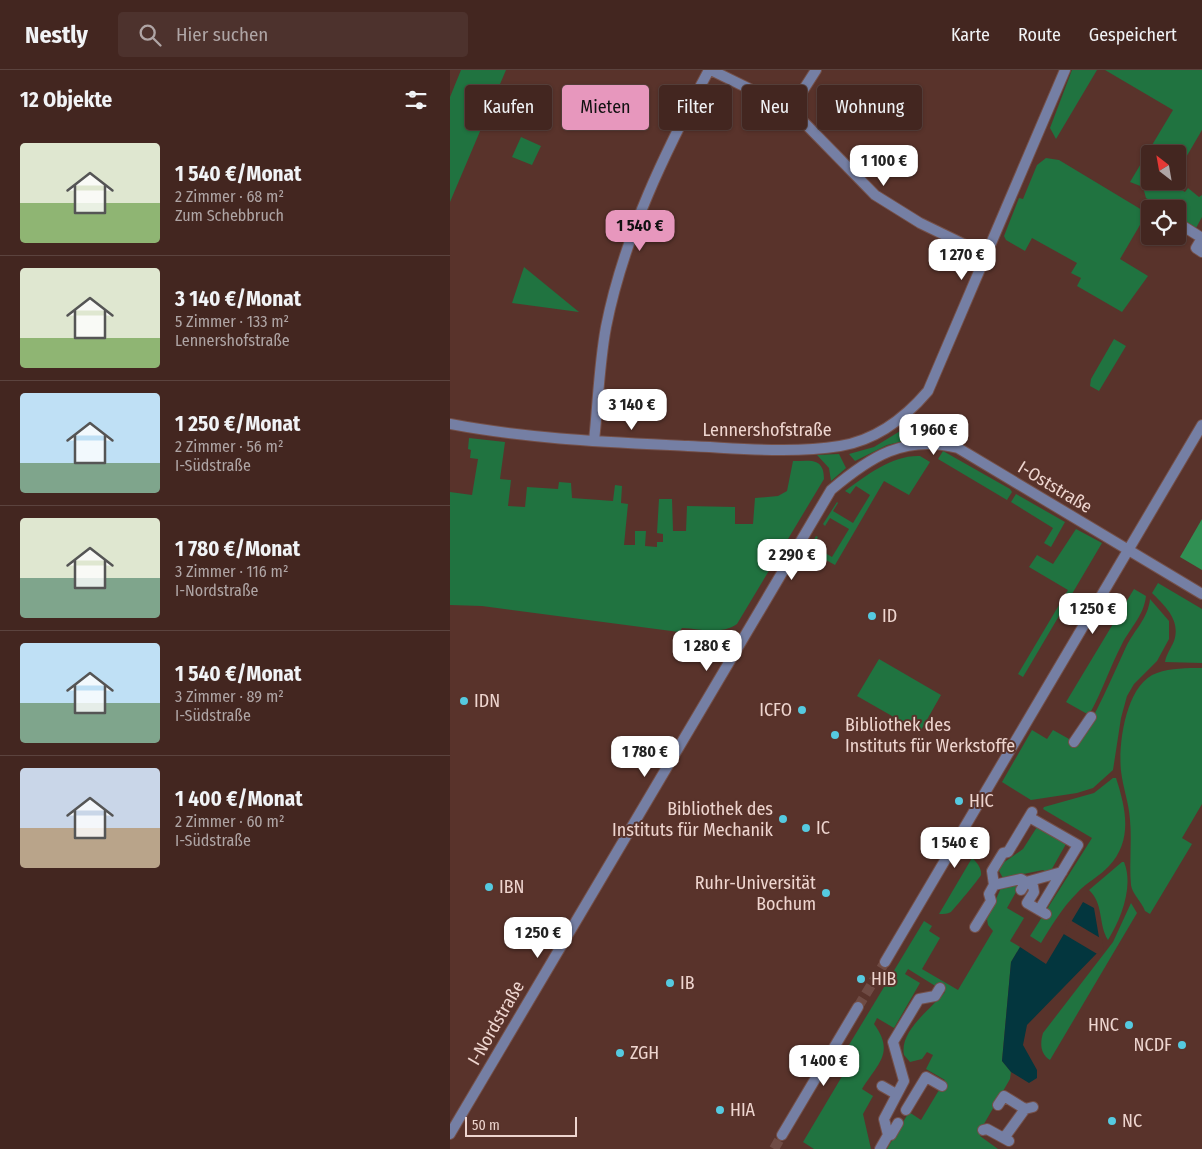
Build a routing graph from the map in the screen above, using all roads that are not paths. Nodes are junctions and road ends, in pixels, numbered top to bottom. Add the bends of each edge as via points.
1 (710, 70) edge
2 (816, 70) edge
3 (1064, 70) edge
4 (742, 85) edge
5 (806, 85) edge
6 (807, 125) edge
7 (1186, 228) edge
8 (1202, 252) edge
9 (986, 255) junction
10 (450, 424) edge
11 (1202, 425) edge
12 (594, 441) junction
13 (830, 490) joint
14 (1128, 550) junction
15 (1202, 594) edge
16 (1091, 717) dead end
17 (1075, 736) dead end
18 (1062, 872) junction
19 (994, 885) junction
20 (1023, 886) junction
21 (975, 927) dead end
22 (885, 962) tunnel mouth
23 (940, 988) dead end
24 (858, 1007) tunnel mouth
25 (882, 1086) dead end
26 (942, 1086) dead end
27 (896, 1094) junction
28 (998, 1106) dead end
29 (906, 1110) dead end
30 (898, 1123) dead end
31 (983, 1130) dead end
32 (450, 1134) edge
33 (782, 1135) tunnel mouth
34 (888, 1135) junction
35 (880, 1149) edge

1 - 4 street
1 - 12 street via 671,140 646,197 616,284 603,346
2 - 5 street
3 - 9 street, Lennershofstraße
6 - 9 street via 875,195 920,223
7 - 8 street via 1202,238 1196,248
9 - 12 street, Lennershofstraße via 928,390 908,413 878,434 841,446 742,450
10 - 12 street, Lennershofstraße via 521,436
11 - 14 street
13 - 14 street, I-Oststraße via 883,453 911,445 943,444 958,448
13 - 32 street, I-Nordstraße
14 - 15 street, I-Oststraße
14 - 22 street
16 - 17 street
18 - 19 street via 1082,844 1031,814 992,871
18 - 20 street
18 - 20 street via 1042,912 1027,903 1034,892 1033,886
19 - 20 street via 1021,879
19 - 21 street via 989,894 991,901
23 - 27 street via 934,996 919,1000 893,1042 904,1081
24 - 33 street
25 - 27 street
26 - 29 street via 926,1077
27 - 34 street via 897,1099 884,1119
28 - 31 street via 1004,1096 1029,1108 1006,1140 987,1128
30 - 34 street
34 - 35 street

